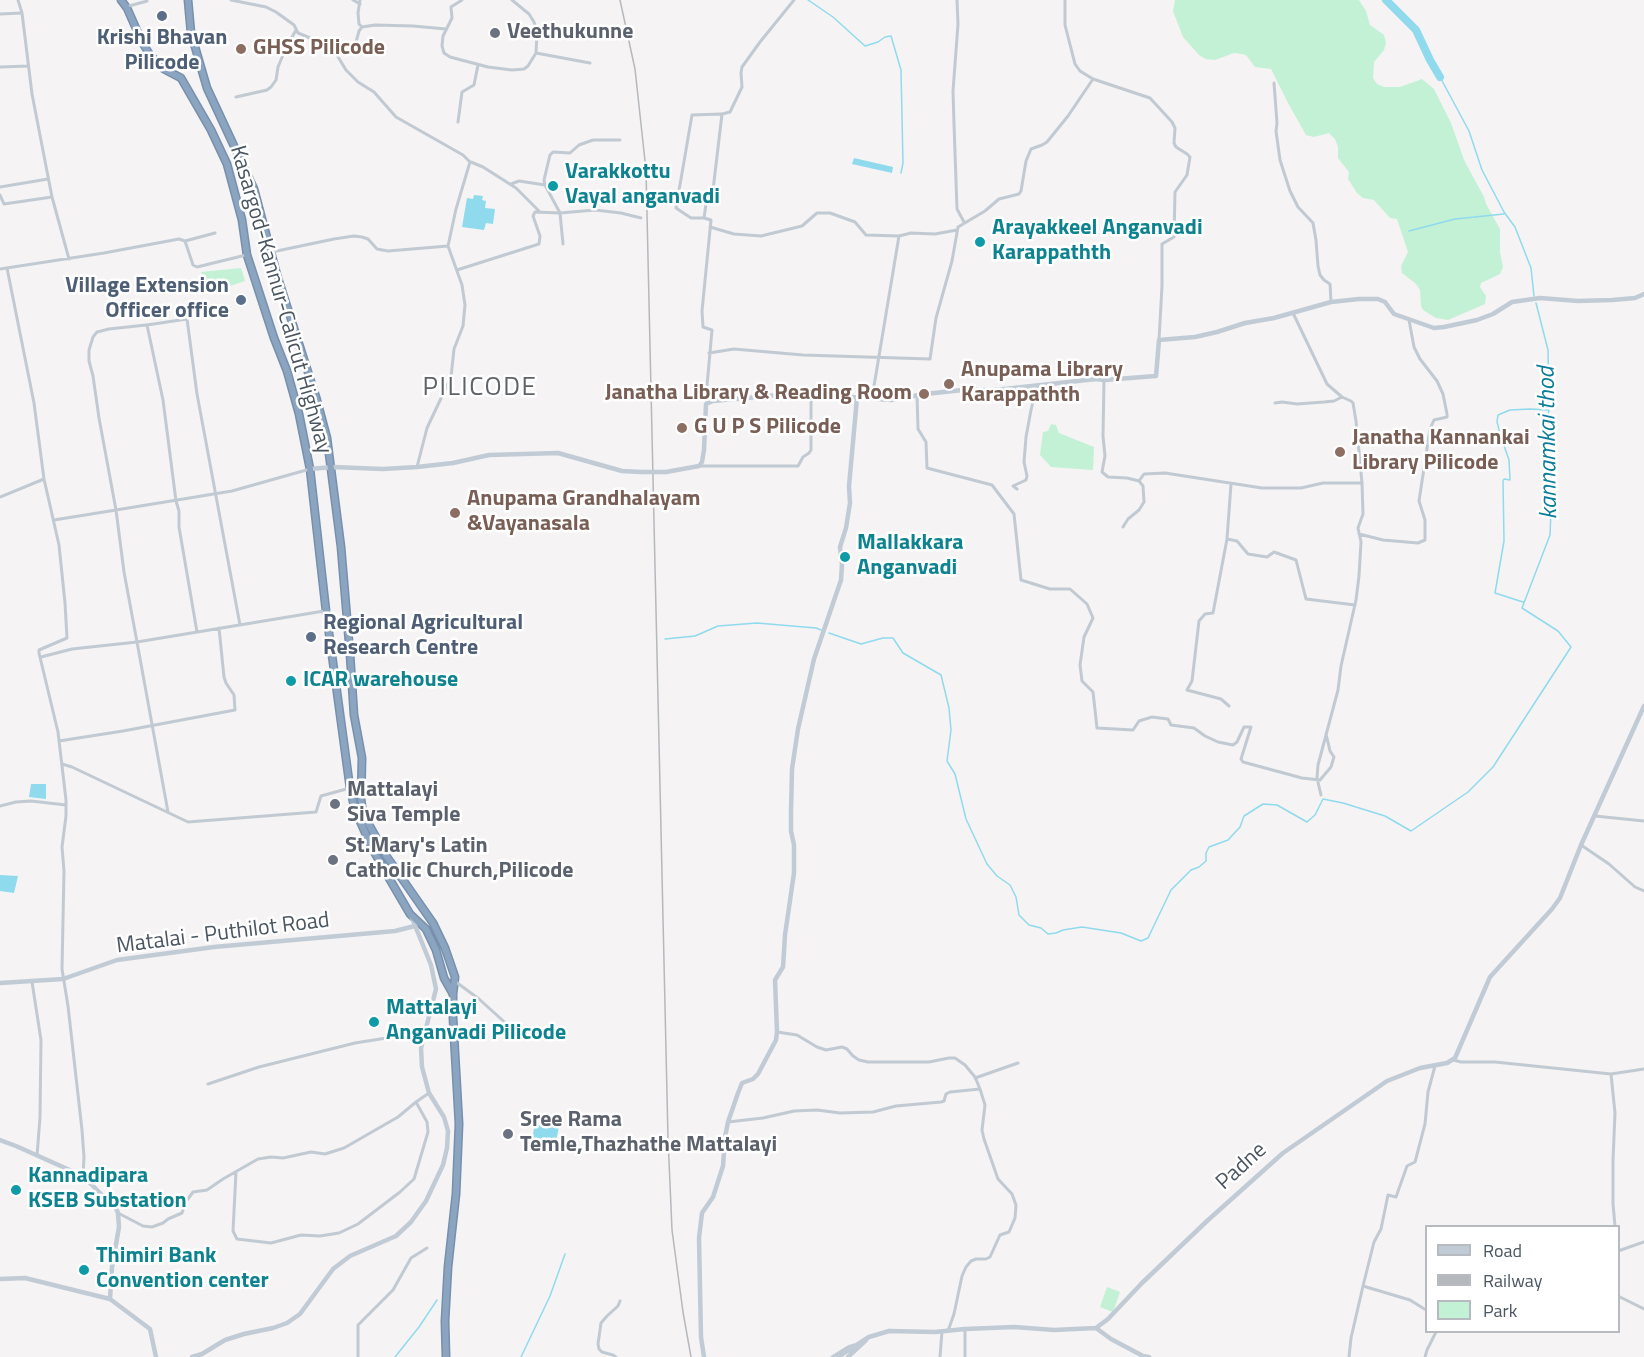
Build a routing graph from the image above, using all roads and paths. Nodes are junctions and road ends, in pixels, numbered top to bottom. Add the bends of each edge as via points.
1 (18, 0) edge
2 (122, 0) edge
3 (188, 0) edge
4 (231, 0) edge
5 (352, 0) edge
6 (462, 0) edge
7 (512, 0) edge
8 (794, 0) edge
9 (957, 0) edge
10 (1065, 0) edge
11 (147, 1) edge
12 (360, 2) edge
13 (127, 8) junction
14 (21, 13) junction
15 (0, 14) edge
16 (362, 27) junction
17 (446, 29) junction
18 (296, 30) junction
19 (332, 47) junction
20 (536, 52) junction
21 (590, 63) dead end
22 (478, 65) junction
23 (28, 66) junction
24 (0, 67) edge
25 (1093, 79) junction
26 (1274, 83) dead end
27 (236, 96) dead end
28 (722, 114) junction
29 (458, 122) dead end
30 (620, 140) dead end
31 (470, 162) junction
32 (48, 179) junction
33 (511, 184) junction
34 (544, 185) junction
35 (0, 187) edge
36 (0, 195) edge
37 (52, 197) junction
38 (539, 211) junction
39 (560, 213) junction
40 (641, 218) dead end
41 (704, 218) junction
42 (964, 222) junction
43 (710, 227) junction
44 (957, 230) junction
45 (215, 233) dead end
46 (899, 236) junction
47 (185, 241) junction
48 (563, 244) dead end
49 (448, 246) junction
50 (272, 252) junction
51 (247, 255) junction
52 (69, 259) junction
53 (7, 268) junction
54 (0, 269) edge
55 (458, 270) junction
56 (1644, 294) edge
57 (1331, 302) junction
58 (1293, 313) junction
59 (1409, 319) junction
60 (147, 325) junction
61 (1159, 340) junction
62 (709, 353) junction
63 (879, 358) junction
64 (1104, 380) junction
65 (1037, 385) junction
66 (917, 395) junction
67 (811, 396) junction
68 (1342, 397) junction
69 (857, 398) junction
70 (872, 399) junction
71 (707, 402) junction
72 (1275, 403) dead end
73 (699, 466) junction
74 (331, 467) junction
75 (417, 468) junction
76 (310, 469) junction
77 (44, 479) junction
78 (1139, 481) junction
79 (1362, 483) junction
80 (1231, 484) junction
81 (1017, 489) dead end
82 (216, 495) junction
83 (0, 496) edge
84 (176, 501) junction
85 (116, 510) junction
86 (54, 520) junction
87 (1123, 527) dead end
88 (1359, 534) junction
89 (1227, 539) junction
90 (1355, 605) junction
91 (326, 611) junction
92 (240, 625) junction
93 (219, 628) junction
94 (197, 632) junction
95 (137, 642) junction
96 (40, 657) junction
97 (1229, 706) dead end
98 (1644, 706) edge
99 (151, 726) junction
100 (1326, 734) junction
101 (59, 741) junction
102 (62, 764) junction
103 (1317, 779) junction
104 (350, 788) junction
105 (1321, 795) dead end
106 (66, 805) junction
107 (0, 806) edge
108 (168, 813) junction
109 (1595, 816) junction
110 (1644, 821) edge
111 (1581, 845) junction
112 (1644, 891) edge
113 (410, 914) junction
114 (415, 926) junction
115 (63, 979) junction
116 (32, 981) junction
117 (455, 981) junction
118 (0, 983) edge
119 (453, 994) junction
120 (510, 1027) dead end
121 (424, 1032) junction
122 (777, 1032) junction
123 (1452, 1060) junction
124 (1018, 1063) dead end
125 (1435, 1064) junction
126 (1644, 1069) edge
127 (1611, 1074) junction
128 (975, 1078) junction
129 (208, 1084) dead end
130 (980, 1089) junction
131 (429, 1094) junction
132 (416, 1102) junction
133 (728, 1122) junction
134 (0, 1140) edge
135 (37, 1156) junction
136 (236, 1172) junction
137 (83, 1176) junction
138 (118, 1213) junction
139 (1615, 1225) edge
140 (1644, 1242) edge
141 (427, 1248) dead end
142 (1620, 1251) edge
143 (0, 1279) edge
144 (1363, 1286) junction
145 (1620, 1297) edge
146 (110, 1299) junction
147 (620, 1300) dead end
148 (1425, 1309) edge
149 (1644, 1309) edge
150 (965, 1329) junction
151 (1096, 1329) junction
152 (945, 1331) junction
153 (1436, 1333) edge
154 (869, 1337) junction
155 (856, 1344) junction
156 (848, 1354) edge
157 (156, 1357) edge
158 (192, 1357) edge
159 (357, 1357) edge
160 (446, 1357) edge
161 (616, 1357) edge
162 (704, 1357) edge
163 (832, 1357) edge
164 (838, 1357) edge
165 (940, 1357) edge
166 (965, 1357) edge
167 (1149, 1357) edge
168 (1349, 1357) edge
169 (1425, 1357) edge

1 - 14 street
2 - 13 highway, Kasargod-Kannur-Calicut Highway
3 - 50 highway, Kasargod-Kannur-Calicut Highway via 191,33 207,88 254,189
4 - 18 street via 266,7
5 - 12 street
6 - 17 street via 451,7 452,18
7 - 20 street via 534,22
8 - 28 street via 742,67 742,87 730,112
9 - 42 street via 954,124 957,209
10 - 25 street via 1065,25 1075,64
11 - 13 street
12 - 16 street via 358,19
13 - 51 highway, Kasargod-Kannur-Calicut Highway via 150,55 181,78 223,155 242,220
14 - 15 street
14 - 23 street
16 - 17 street
16 - 19 street via 351,46
17 - 22 street via 444,53
18 - 19 street
18 - 27 street via 271,87
19 - 31 street via 346,70 374,92 396,117
20 - 21 street
20 - 22 street via 524,69
22 - 29 street via 474,85 462,92
23 - 24 street
23 - 32 street
25 - 42 street via 1047,142 1031,149 1019,194 999,199
25 - 61 street via 1150,98 1172,122 1176,147 1190,157 1187,175 1175,192 1174,237 1162,244
26 - 57 street via 1280,160 1298,207 1313,223 1320,275 1330,284
28 - 41 street via 713,190 707,197
28 - 41 street via 692,115 676,208 692,218
30 - 34 street via 593,140 570,153 553,152
31 - 33 street
31 - 49 street
32 - 35 street
32 - 37 street
33 - 34 street via 519,181
33 - 38 street
34 - 39 street
36 - 37 street via 4,204
37 - 52 street
38 - 39 street
38 - 55 street via 533,216 539,244
39 - 40 street via 595,210
39 - 48 street
41 - 43 street via 711,220
42 - 44 street
43 - 46 street via 761,236 802,226 817,213 830,213 855,222 866,235
43 - 62 street via 702,311 703,327 712,330
44 - 46 street
44 - 63 street via 930,359
45 - 47 street
46 - 63 street
47 - 51 street via 193,265 198,267
47 - 52 street
49 - 50 street via 388,251 354,236
49 - 55 street
50 - 74 highway, Kasargod-Kannur-Calicut Highway via 316,397
51 - 76 highway, Kasargod-Kannur-Calicut Highway via 290,382
52 - 53 street
53 - 54 street
53 - 77 street via 34,403
55 - 75 street via 465,305 463,326 454,348 451,377 427,428
56 - 59 street via 1612,300 1540,298 1512,302 1477,320 1444,327 1434,328
57 - 58 street
57 - 59 street via 1378,299 1394,314
58 - 61 street via 1195,337
58 - 68 street via 1327,384
59 - 88 street via 1414,347 1437,381 1447,414 1434,420 1430,429 1419,501 1425,520 1425,540 1383,540
60 - 82 street via 187,319
60 - 84 street via 163,400
60 - 85 street via 97,332 89,350
61 - 64 street via 1156,376
62 - 63 street via 734,349
62 - 71 street
63 - 70 street
64 - 65 street
64 - 78 street via 1102,472 1108,477
65 - 66 street
65 - 81 street via 1026,437 1026,480 1013,486
66 - 70 street
66 - 103 street via 918,429 926,442 927,468 992,485 1014,514 1021,580 1050,589 1070,589 1087,604 1093,618 1084,638 1080,665 1082,681 1093,692 1097,728 1133,730 1139,721 1152,717 1168,719 1171,725 1194,728 1218,742 1233,745 1244,727 1251,727 1243,762
67 - 69 street
67 - 71 street
67 - 73 street via 811,450 798,466
68 - 72 street via 1324,402
68 - 79 street via 1353,404
69 - 70 street
69 - 122 street via 850,503 840,547 841,580 814,659 792,769 794,873 783,968 775,980
71 - 73 street
73 - 75 street, bridge via 666,472 622,471 558,453 489,455
74 - 75 street
74 - 76 street
74 - 117 highway, Kasargod-Kannur-Calicut Highway via 354,715 362,758 363,814 433,923
76 - 82 street
76 - 91 highway, Kasargod-Kannur-Calicut Highway
77 - 83 street
77 - 86 street
78 - 80 street via 1144,474 1165,473
78 - 87 street via 1144,502
79 - 80 street via 1323,483 1301,488
79 - 88 street
80 - 89 street
82 - 84 street
82 - 92 street
84 - 85 street
84 - 94 street
85 - 86 street
85 - 95 street
86 - 96 street via 60,545 67,638 39,650
88 - 90 street
89 - 90 street via 1237,541 1248,554 1267,557 1274,552 1296,560 1306,599
89 - 97 street via 1213,614 1205,614 1199,621 1192,681 1187,690 1221,699
90 - 100 street
91 - 92 street
91 - 104 highway, Kasargod-Kannur-Calicut Highway
92 - 93 street
93 - 94 street
93 - 99 street via 224,677 234,695 235,710
94 - 95 street
95 - 96 street via 72,649
95 - 99 street
96 - 101 street
98 - 109 street
99 - 101 street
99 - 108 street
100 - 103 street
100 - 103 street via 1334,757 1331,767
101 - 102 street
102 - 106 street
102 - 108 street
103 - 105 street
104 - 108 street via 321,796 316,812 188,822
104 - 113 highway, Kasargod-Kannur-Calicut Highway via 372,848
106 - 107 street via 31,801
106 - 115 street via 62,847
109 - 110 street
109 - 111 street
111 - 112 street
111 - 123 street via 1552,909 1490,977
113 - 114 street, Kasargod-Kannur-Calicut Highway
113 - 119 highway, Kasargod-Kannur-Calicut Highway via 426,929
114 - 115 street, Matalai - Puthilot Road via 117,960
114 - 121 street, Kasargod-Kannur-Calicut Highway via 436,989
115 - 116 street, Matalai - Puthilot Road
115 - 137 street via 82,1130
116 - 118 street, Matalai - Puthilot Road
116 - 135 street via 40,1040
117 - 119 highway, Kasargod-Kannur-Calicut Highway
117 - 120 street
119 - 160 highway, Kasargod-Kannur-Calicut Highway via 459,1124 447,1278
121 - 129 street via 356,1042
121 - 131 street, Kasargod-Kannur-Calicut Highway via 422,1067
122 - 128 street via 797,1035 826,1050 848,1048 853,1056 868,1062 955,1058
122 - 133 street via 758,1074 742,1083
123 - 125 street, Padne
123 - 127 street
124 - 128 street
125 - 144 street via 1415,1162 1407,1166 1396,1197 1388,1196
125 - 151 street, Padne via 1387,1081 1283,1153
126 - 127 street
127 - 139 street via 1615,1113
128 - 130 street
130 - 133 street via 950,1092 941,1102 873,1112 794,1111
130 - 152 street via 985,1105 984,1138 998,1179 1012,1194 1016,1218 1009,1232 1000,1235 990,1257 976,1259 966,1267 954,1314
131 - 132 street
131 - 158 street, Kasargod-Kannur-Calicut Highway via 444,1117 447,1148 426,1201 411,1222 396,1236 350,1256 333,1269 300,1314 287,1323 225,1340
132 - 136 street via 398,1118 344,1148 326,1154 311,1152 258,1159
132 - 136 street via 428,1132 414,1179 358,1224 339,1233 301,1235 271,1243 237,1239 233,1231
133 - 162 street via 723,1166 713,1197 702,1213 699,1238
134 - 135 street
135 - 137 street
136 - 138 street via 207,1190 193,1192 182,1213 152,1227
137 - 138 street
138 - 146 street
140 - 142 street
141 - 159 street via 411,1258 393,1290 358,1325
143 - 146 street via 25,1278
144 - 148 street via 1410,1300
144 - 168 street
145 - 149 street
146 - 157 street via 150,1329
147 - 161 street via 601,1323 598,1344 602,1352
150 - 151 street
150 - 152 street
150 - 166 street
151 - 167 street
152 - 154 street via 889,1331
152 - 165 street
153 - 169 street
154 - 155 street
154 - 156 street
155 - 156 street
155 - 163 street
156 - 164 street

